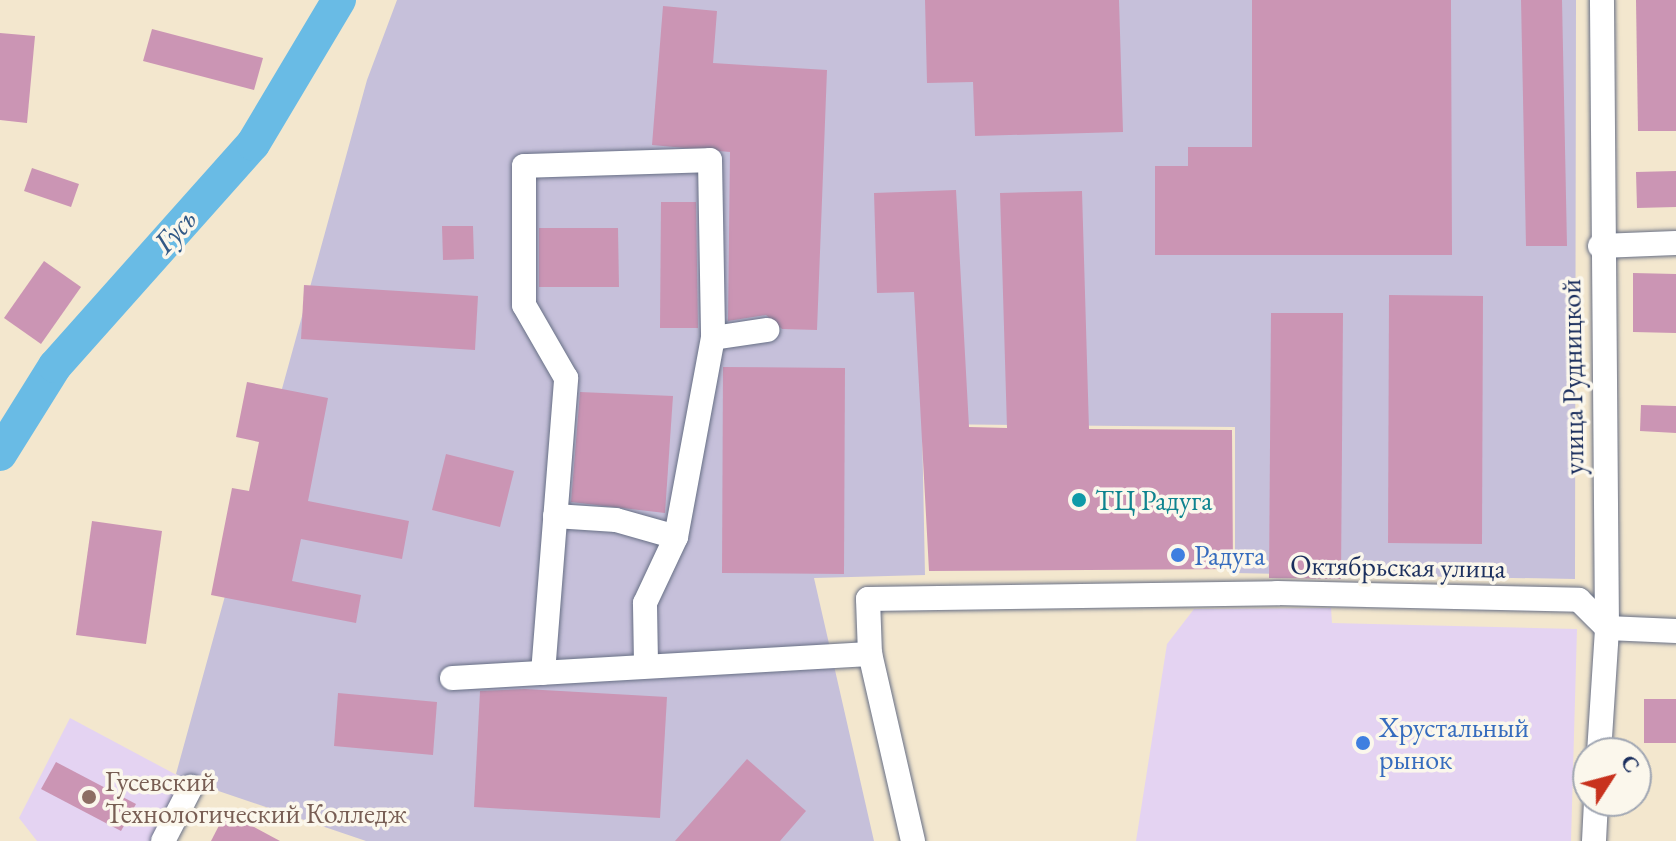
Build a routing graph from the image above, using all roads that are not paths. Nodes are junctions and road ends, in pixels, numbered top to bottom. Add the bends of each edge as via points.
1 (1602, 0) edge
2 (1676, 243) edge
3 (1600, 246) junction
4 (767, 330) dead end
5 (713, 338) junction
6 (555, 516) junction
7 (676, 537) junction
8 (1607, 628) junction
9 (1676, 631) edge
10 (870, 654) junction
11 (646, 663) junction
12 (543, 673) junction
13 (452, 678) dead end
14 (1600, 737) edge
15 (191, 787) dead end
16 (1595, 817) edge
17 (163, 841) edge
18 (913, 841) edge
19 (1594, 841) edge

1 - 3 street, улица Рудницкой
2 - 3 street
3 - 8 street, улица Рудницкой
4 - 5 street
5 - 6 street via 710,160 524,166 524,305 566,378
5 - 7 street
6 - 7 street via 616,520
6 - 12 street
7 - 11 street via 645,603
8 - 9 street
8 - 10 street, Октябрьская улица via 1579,600 1277,593 868,599
8 - 14 street, улица Рудницкой
10 - 11 street
10 - 18 street
11 - 12 street
12 - 13 street
15 - 17 street
16 - 19 street

